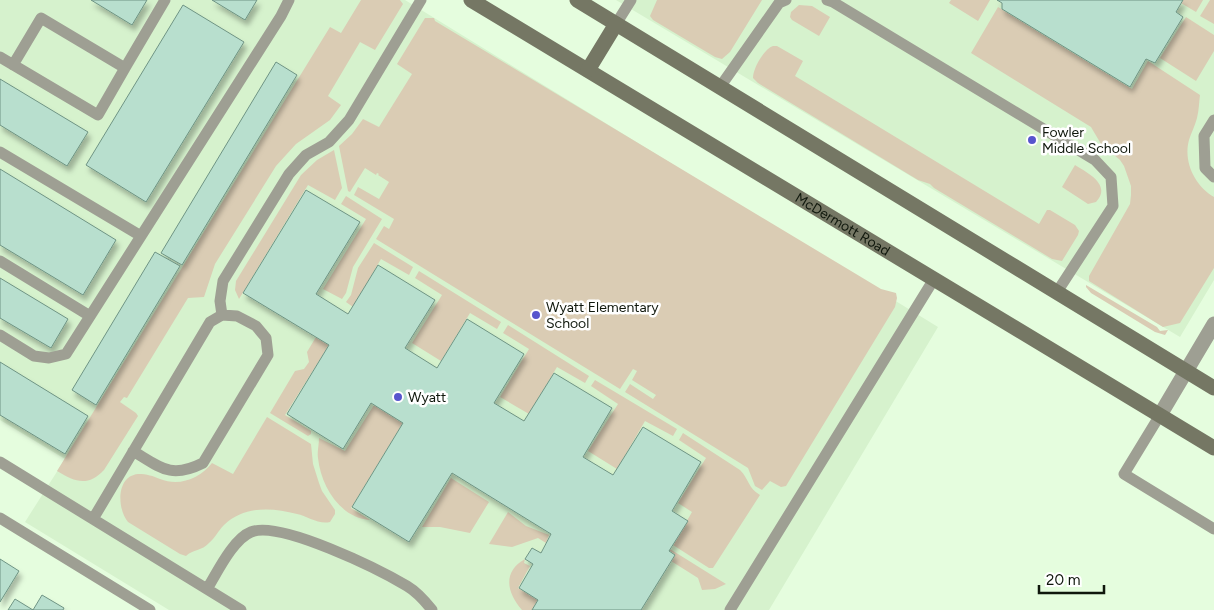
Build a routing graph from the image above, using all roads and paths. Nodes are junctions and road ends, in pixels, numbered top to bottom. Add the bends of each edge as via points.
1 (165, 0) edge
2 (289, 0) edge
3 (421, 0) edge
4 (471, 0) edge
5 (577, 0) edge
6 (631, 0) edge
7 (786, 0) edge
8 (827, 0) edge
9 (616, 24) junction
10 (0, 57) edge
11 (13, 65) junction
12 (126, 68) junction
13 (588, 70) junction
14 (720, 87) junction
15 (1214, 120) edge
16 (0, 152) edge
17 (1214, 177) edge
18 (141, 236) junction
19 (0, 261) edge
20 (934, 279) junction
21 (1057, 292) junction
22 (90, 316) junction
23 (222, 316) junction
24 (1214, 324) edge
25 (0, 335) edge
26 (1186, 371) junction
27 (1214, 388) edge
28 (1160, 415) junction
29 (1214, 448) edge
30 (133, 451) junction
31 (0, 462) edge
32 (0, 518) edge
33 (93, 519) junction
34 (1214, 529) edge
35 (207, 589) junction
36 (150, 610) edge
37 (241, 610) edge
38 (432, 610) edge
39 (730, 610) edge

1 - 12 lane
2 - 18 lane
3 - 23 lane via 349,120 329,142 306,155 289,174 222,281
4 - 13 main road, McDermott Road
5 - 9 main road
6 - 9 lane
7 - 14 lane via 779,3
8 - 21 lane via 1095,160 1111,178 1113,206
9 - 13 main road
9 - 14 main road
10 - 11 lane
11 - 12 lane via 98,115
11 - 12 lane via 41,18
13 - 20 main road, McDermott Road
14 - 21 main road
15 - 17 lane via 1204,136 1205,168
16 - 18 lane
18 - 22 lane
19 - 22 lane
20 - 28 main road, McDermott Road
20 - 39 lane
21 - 26 main road
22 - 25 lane via 66,354 49,358 34,356
23 - 30 lane via 210,322
23 - 30 lane via 237,316 256,326 266,338 268,355 203,463 174,472
24 - 26 street
26 - 27 main road
26 - 28 street
28 - 29 main road, McDermott Road
28 - 34 lane via 1124,474
30 - 33 lane
31 - 33 lane
32 - 36 lane
33 - 35 lane
35 - 37 lane
35 - 38 lane via 238,541 251,532 270,530 339,552 409,587

